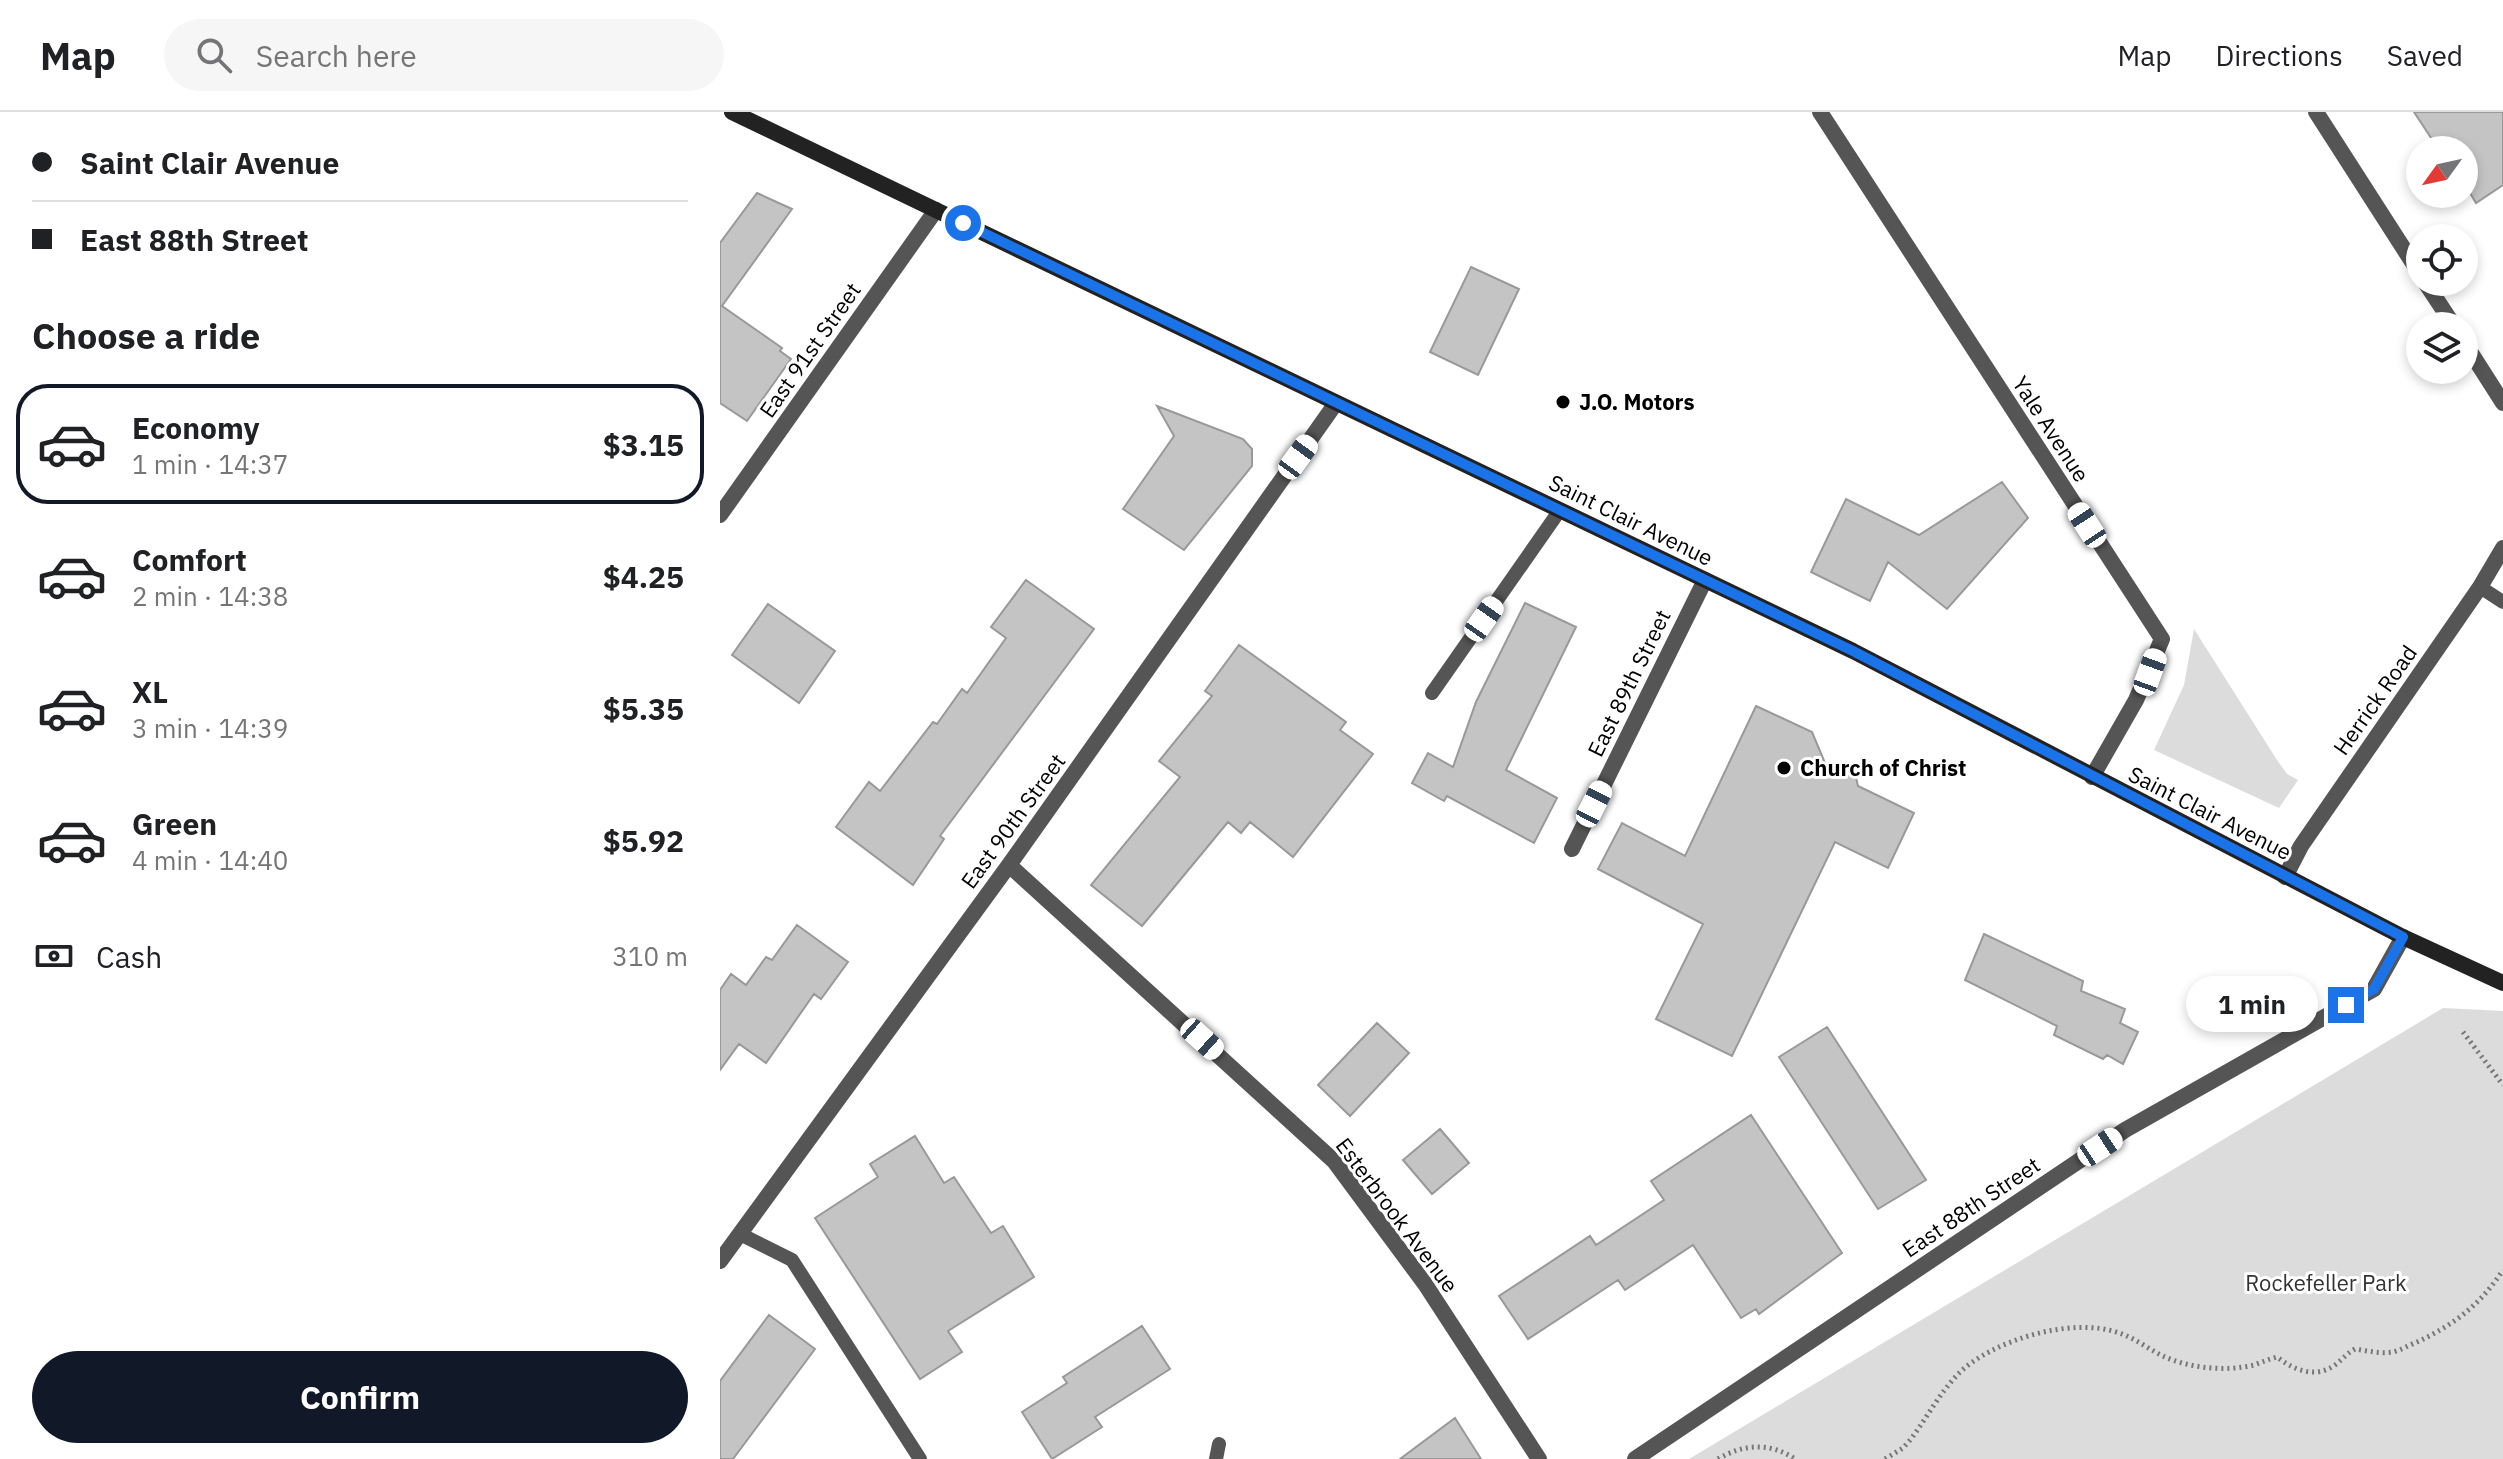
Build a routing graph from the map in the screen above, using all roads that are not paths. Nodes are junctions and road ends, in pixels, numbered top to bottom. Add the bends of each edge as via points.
1 (732, 112) edge
2 (1820, 112) edge
3 (2316, 112) edge
4 (936, 210) junction
5 (2406, 252) edge
6 (2478, 364) edge
7 (1336, 403) junction
8 (2503, 403) edge
9 (1560, 510) junction
10 (720, 515) edge
11 (2503, 548) edge
12 (1705, 580) junction
13 (2480, 587) junction
14 (2503, 602) edge
15 (1432, 693) dead end
16 (2092, 777) junction
17 (1572, 849) dead end
18 (1009, 865) junction
19 (2285, 877) junction
20 (2403, 937) junction
21 (2503, 983) edge
22 (740, 1234) junction
23 (720, 1261) edge
24 (920, 1459) edge
25 (1539, 1459) edge
26 (1635, 1459) edge

1 - 4 main road, Saint Clair Avenue
2 - 16 street, Yale Avenue via 2162,639 2136,700
3 - 5 street
4 - 7 main road, Saint Clair Avenue
4 - 10 street, East 91st Street
6 - 8 street
7 - 9 main road, Saint Clair Avenue
7 - 18 street, East 90th Street
9 - 12 main road, Saint Clair Avenue
9 - 15 lane
11 - 13 street, Herrick Road
12 - 16 main road, Saint Clair Avenue
12 - 17 street, East 89th Street
13 - 14 lane
13 - 19 street, Herrick Road via 2301,846
16 - 19 main road, Saint Clair Avenue
18 - 22 street, East 90th Street
18 - 25 street, Esterbrook Avenue via 1334,1161 1425,1284
19 - 20 main road, Saint Clair Avenue
20 - 21 main road, Saint Clair Avenue
20 - 26 street, East 88th Street via 2374,989 2125,1130
22 - 23 street, East 90th Street
22 - 24 lane via 792,1260

